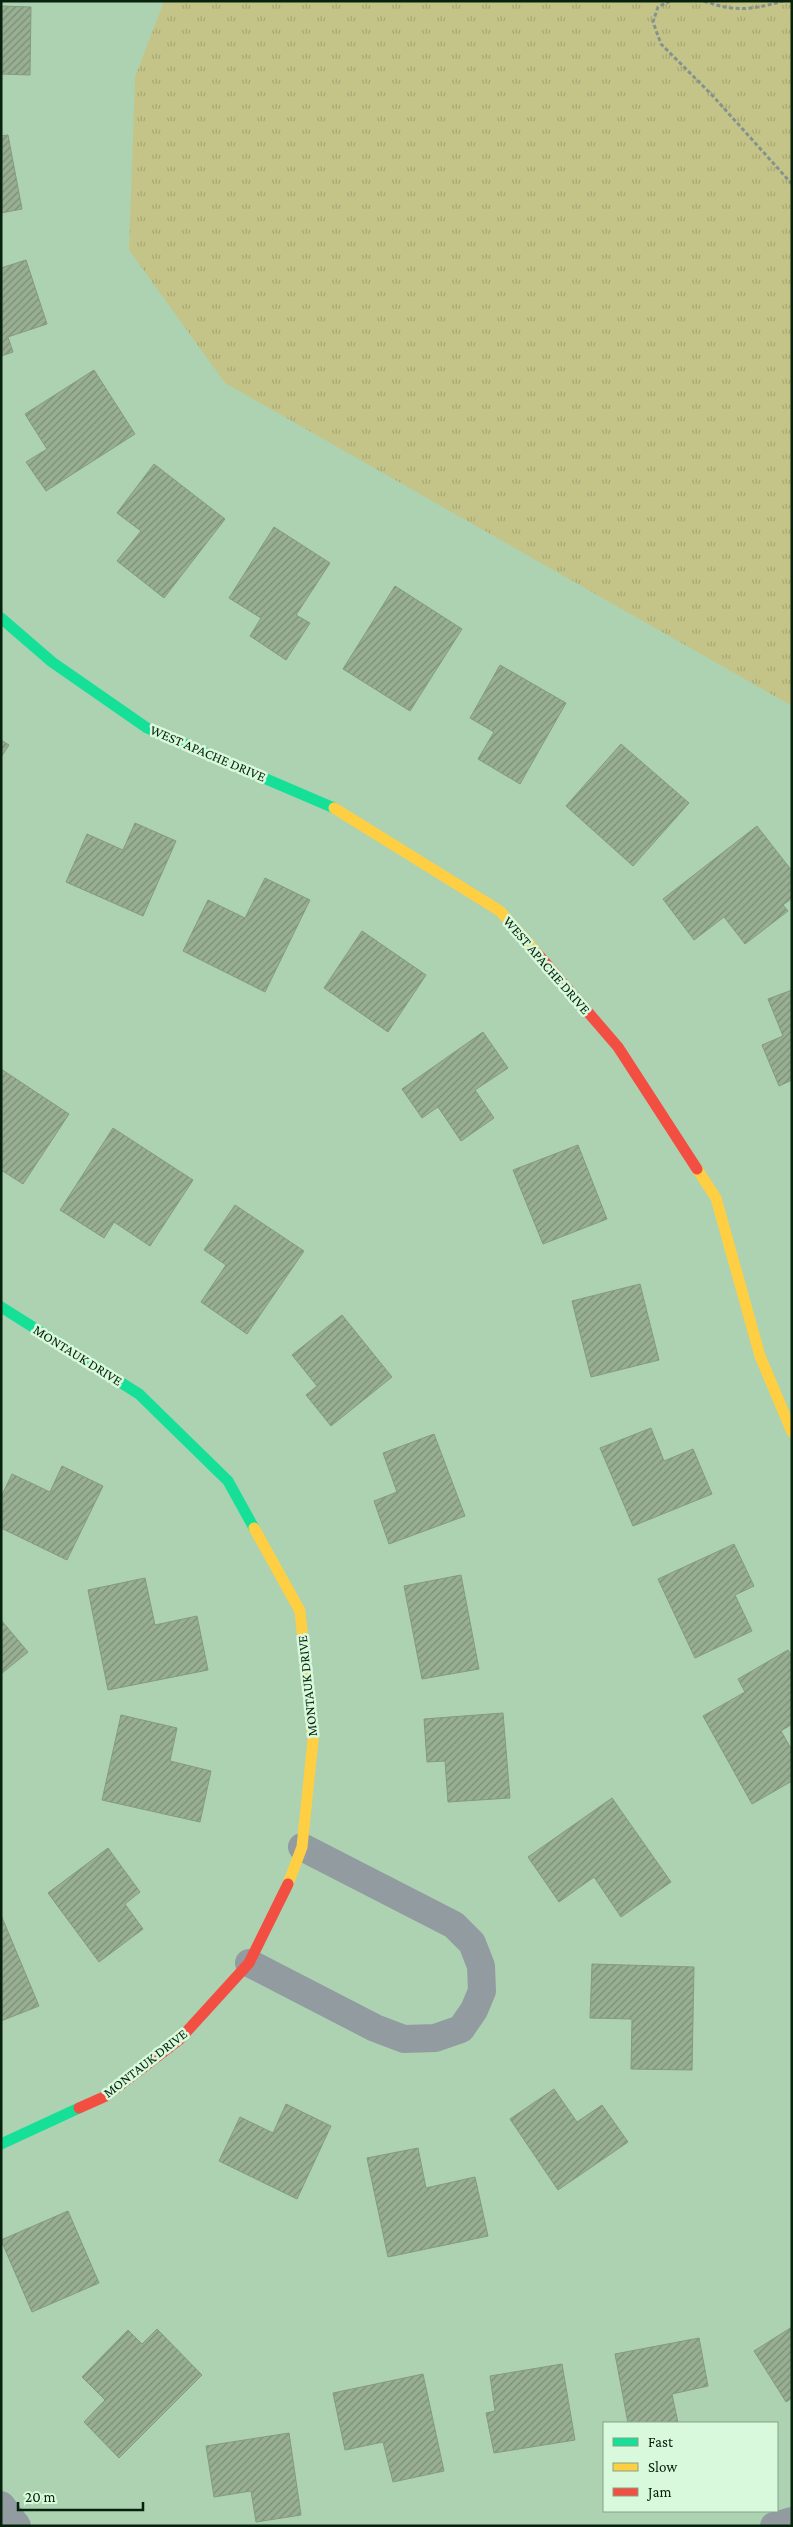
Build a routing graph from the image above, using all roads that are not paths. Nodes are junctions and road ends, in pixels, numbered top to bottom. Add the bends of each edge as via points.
1 (1, 618) edge
2 (1, 1306) edge
3 (792, 1432) edge
4 (302, 1847) junction
5 (249, 1963) junction
6 (1, 2144) edge
7 (1, 2505) edge
8 (792, 2521) edge
9 (17, 2526) edge
10 (774, 2526) edge

1 - 3 street, WEST APACHE DRIVE via 52,662 147,728 337,808 500,911 618,1047 716,1198 760,1356
2 - 4 street, MONTAUK DRIVE via 139,1394 228,1481 300,1611 313,1740
4 - 5 street, MONTAUK DRIVE
4 - 5 street via 454,1925 472,1943 481,1966 482,1991 474,2010 461,2029 435,2038 404,2039 375,2028
5 - 6 street, MONTAUK DRIVE via 179,2040 106,2096
7 - 9 street
8 - 10 street

